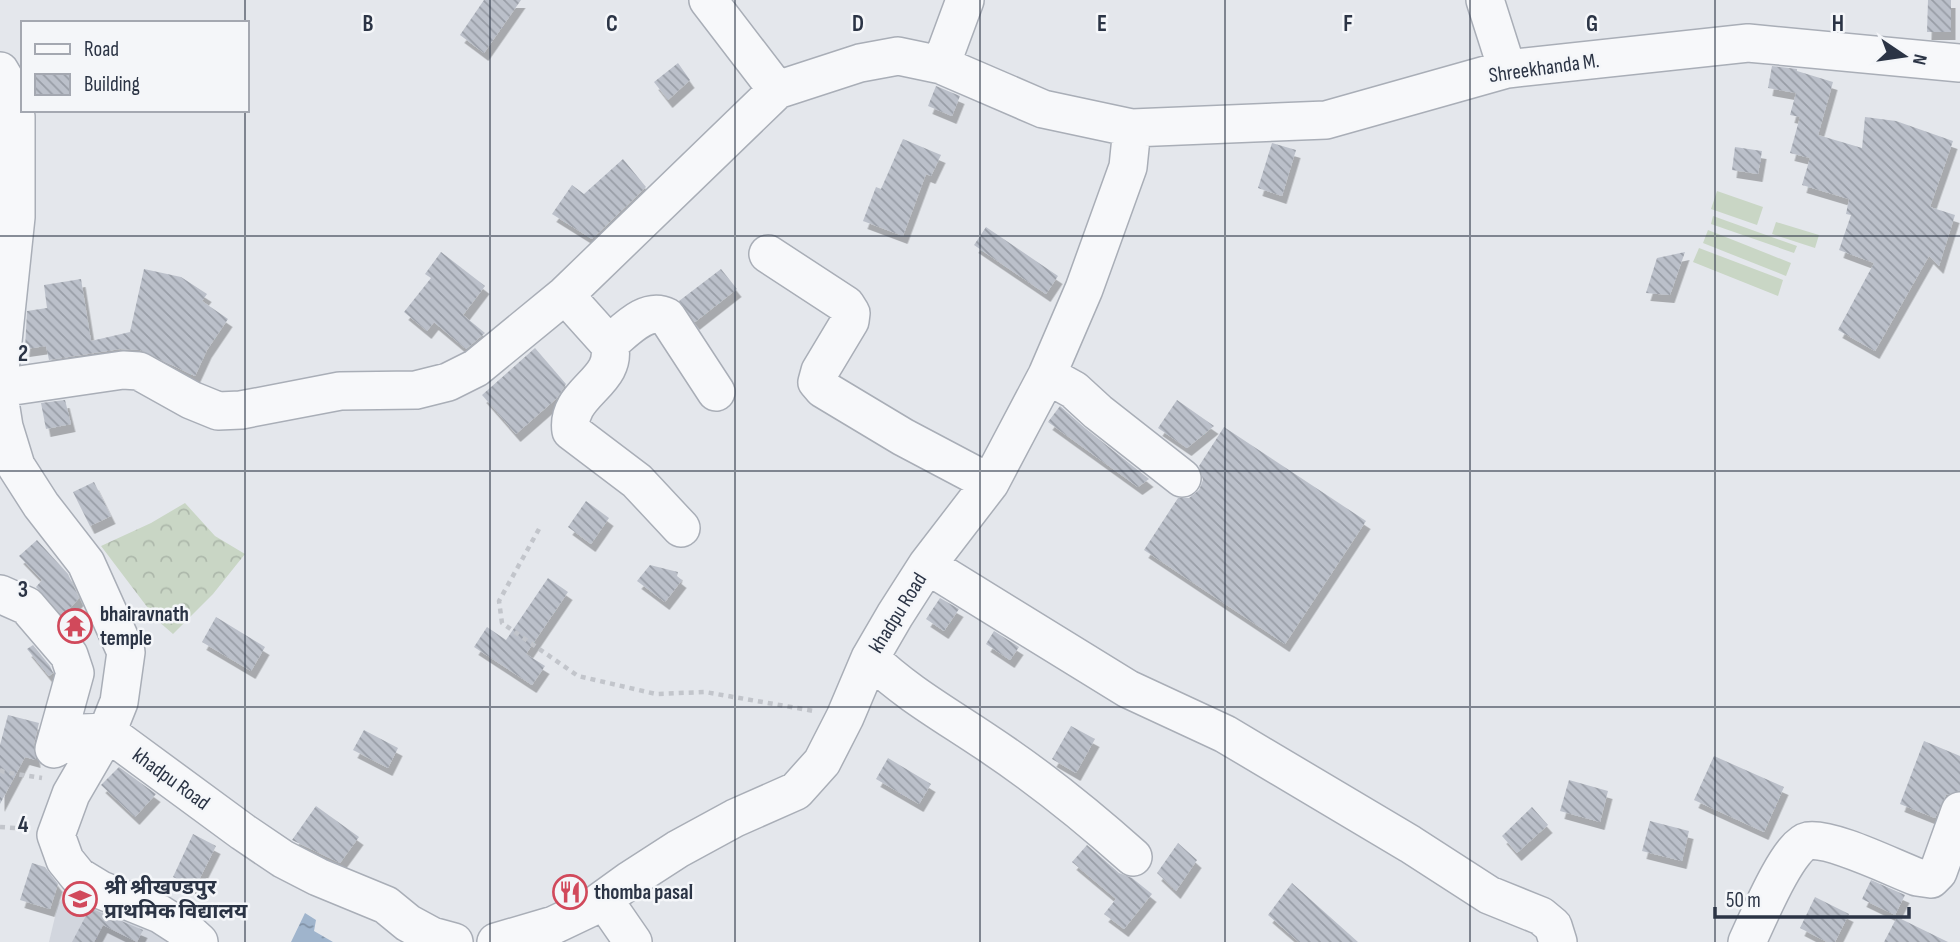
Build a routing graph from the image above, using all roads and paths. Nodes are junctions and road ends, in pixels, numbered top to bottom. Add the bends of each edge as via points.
1 (708, 0) edge
2 (965, 0) edge
3 (1485, 0) edge
4 (1960, 63) edge
5 (940, 65) junction
6 (1507, 69) junction
7 (0, 71) edge
8 (777, 90) junction
9 (1132, 128) junction
10 (768, 254) dead end
11 (565, 295) junction
12 (610, 344) junction
13 (0, 370) edge
14 (1047, 374) junction
15 (0, 388) edge
16 (716, 392) dead end
17 (0, 402) edge
18 (1182, 478) dead end
19 (990, 483) junction
20 (539, 528) dead end
21 (681, 528) dead end
22 (927, 565) junction
23 (0, 594) edge
24 (870, 658) junction
25 (845, 717) junction
26 (107, 732) junction
27 (1960, 811) edge
28 (1133, 857) dead end
29 (599, 903) junction
30 (199, 942) edge
31 (454, 942) edge
32 (496, 942) edge
33 (581, 942) edge
34 (633, 942) edge
35 (1558, 942) edge
36 (1747, 942) edge

1 - 8 street
2 - 5 street
3 - 6 street
4 - 6 street, Shreekhanda M. via 1748,43
5 - 8 street, Shreekhanda M. via 898,56 860,63
5 - 9 street, Shreekhanda M. via 1043,109
6 - 9 street, Shreekhanda M. via 1326,120
7 - 13 street via 16,117 16,217
8 - 11 street
9 - 14 street, khadpu Road via 1128,167
10 - 19 street via 846,305 851,313 820,371 817,382 822,389
11 - 12 street
11 - 15 street via 476,368 448,382 416,390 340,391 218,411 139,371
12 - 16 street via 648,314 659,313 667,317
12 - 21 street via 610,366 572,410 571,431 637,481
14 - 18 street via 1074,390
14 - 19 street, khadpu Road
17 - 26 street via 16,466 86,563 126,652 119,702
19 - 22 street, khadpu Road
20 - 25 path via 499,601 502,623 578,676 656,694 705,692
22 - 24 street, khadpu Road
22 - 35 street via 1128,689 1225,734 1489,895 1541,916 1553,926
23 - 26 street via 27,606 69,655 75,673 54,749 82,733
24 - 25 street, khadpu Road
24 - 28 street via 890,678 1066,799
25 - 29 street, khadpu Road via 822,762 796,791 678,849
26 - 30 street via 71,794 56,835 65,860 78,876 160,914
26 - 31 street, khadpu Road via 290,863 386,905 432,936
27 - 36 street via 1938,872 1931,879 1825,841 1806,841 1790,855
29 - 32 street, khadpu Road via 554,925
29 - 33 street
29 - 34 street

